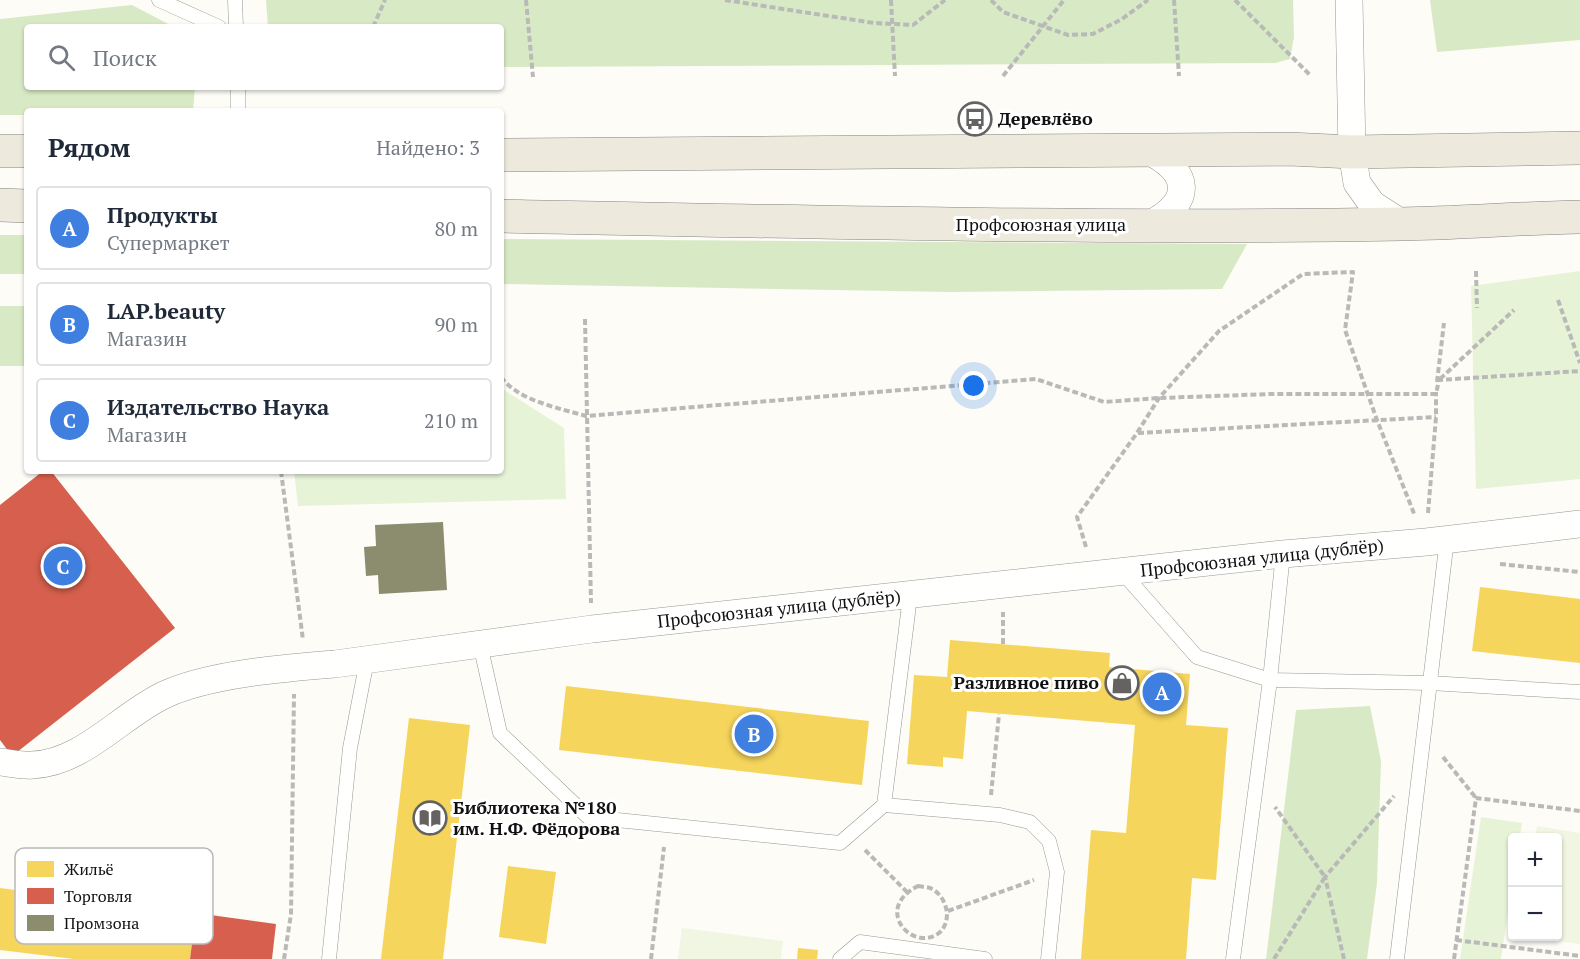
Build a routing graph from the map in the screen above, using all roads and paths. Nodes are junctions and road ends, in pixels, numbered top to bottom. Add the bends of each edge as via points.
1 (159, 0) edge
2 (235, 0) edge
3 (384, 0) edge
4 (526, 0) edge
5 (725, 0) edge
6 (891, 0) edge
7 (945, 0) edge
8 (991, 0) edge
9 (1064, 0) edge
10 (1148, 0) edge
11 (1173, 0) edge
12 (1235, 0) edge
13 (1349, 0) edge
14 (212, 24) edge
15 (236, 24) edge
16 (374, 24) edge
17 (893, 24) junction
18 (1044, 25) junction
19 (534, 76) dead end
20 (895, 76) dead end
21 (1003, 76) dead end
22 (1179, 76) dead end
23 (1311, 76) dead end
24 (238, 90) edge
25 (238, 108) edge
26 (1580, 148) edge
27 (1146, 150) junction
28 (0, 151) edge
29 (24, 152) edge
30 (1352, 152) junction
31 (504, 155) edge
32 (0, 205) edge
33 (24, 206) edge
34 (504, 216) edge
35 (1580, 217) edge
36 (1403, 224) junction
37 (1148, 225) junction
38 (1476, 271) dead end
39 (1558, 300) dead end
40 (1477, 308) dead end
41 (1514, 310) dead end
42 (585, 319) dead end
43 (1444, 323) dead end
44 (1580, 363) edge
45 (1580, 371) edge
46 (1439, 380) junction
47 (504, 381) edge
48 (1369, 394) junction
49 (1436, 394) junction
50 (1159, 398) junction
51 (586, 416) junction
52 (1436, 417) junction
53 (1377, 420) junction
54 (1137, 434) junction
55 (281, 474) edge
56 (1580, 524) edge
57 (1436, 540) junction
58 (1283, 554) junction
59 (1122, 572) junction
60 (1090, 575) junction
61 (909, 595) junction
62 (1003, 602) dead end
63 (592, 629) junction
64 (480, 644) junction
65 (1003, 644) dead end
66 (367, 660) junction
67 (295, 667) junction
68 (1270, 680) junction
69 (1430, 683) junction
70 (1580, 692) edge
71 (999, 714) dead end
72 (1424, 734) junction
73 (0, 762) edge
74 (1400, 788) dead end
75 (1476, 798) junction
76 (1270, 800) dead end
77 (884, 805) junction
78 (1580, 811) edge
79 (989, 814) junction
80 (667, 825) junction
81 (849, 835) junction
82 (1057, 872) junction
83 (1325, 877) junction
84 (907, 892) junction
85 (948, 911) junction
86 (1456, 940) junction
87 (1580, 956) edge
88 (284, 959) edge
89 (329, 959) edge
90 (651, 959) edge
91 (840, 959) edge
92 (985, 959) edge
93 (1048, 959) edge
94 (1233, 959) edge
95 (1274, 959) edge
96 (1344, 959) edge
97 (1397, 959) edge
98 (1454, 959) edge

1 - 14 lane
2 - 15 lane
3 - 16 path
4 - 19 path
5 - 17 path
6 - 17 path
7 - 17 path via 914,25
8 - 18 path via 1003,12
9 - 18 path
10 - 18 path via 1093,34 1068,35
11 - 22 path
12 - 23 path
13 - 30 street
17 - 20 path
18 - 21 path
24 - 25 lane
26 - 30 main road
27 - 30 main road
27 - 31 main road
27 - 37 street via 1162,157 1181,181 1181,195 1174,208
28 - 29 main road
30 - 36 street via 1357,183 1372,204
32 - 33 main road
34 - 37 main road, Профсоюзная улица
35 - 36 main road, Профсоюзная улица
36 - 37 main road, Профсоюзная улица
38 - 40 path
39 - 44 path
41 - 46 path
42 - 51 path
43 - 49 path
45 - 46 path
46 - 49 path
47 - 51 path via 534,401
48 - 49 path
48 - 50 path
48 - 50 path via 1346,330 1353,272 1303,274 1219,331
48 - 53 path
49 - 52 path
50 - 51 path via 1104,402 1036,379
50 - 54 path
51 - 63 path
52 - 53 path
52 - 57 path
53 - 54 path
53 - 57 path
54 - 60 path via 1077,517
55 - 67 path via 303,646
56 - 57 street, Профсоюзная улица (дублёр)
57 - 58 street, Профсоюзная улица (дублёр)
57 - 69 lane
58 - 59 street, Профсоюзная улица (дублёр)
58 - 68 lane
59 - 60 street, Профсоюзная улица (дублёр)
59 - 68 lane via 1197,657
60 - 61 street, Профсоюзная улица (дублёр)
61 - 63 street, Профсоюзная улица (дублёр)
61 - 77 lane
62 - 65 path
63 - 64 street, Профсоюзная улица (дублёр)
64 - 66 street, Профсоюзная улица (дублёр)
64 - 80 lane via 500,733 588,817
66 - 67 street, Профсоюзная улица (дублёр)
66 - 89 lane via 350,748
67 - 73 street, Профсоюзная улица (дублёр) via 205,682 164,695 57,761 31,765
67 - 88 path via 291,914
68 - 69 lane
68 - 94 lane
69 - 70 lane
69 - 72 lane
71 - 79 path
72 - 75 path
72 - 97 lane
74 - 83 path
75 - 78 path
75 - 86 path
76 - 83 path
77 - 79 lane
77 - 81 lane
79 - 82 lane via 1030,822 1049,841
80 - 81 lane via 840,843
80 - 90 path
81 - 84 path
82 - 85 path
82 - 93 lane
83 - 95 path
83 - 96 path
84 - 85 path via 918,886 932,889
84 - 85 path via 898,903 897,916 903,928 915,937 939,933
86 - 87 path
86 - 98 path
91 - 92 lane via 860,942

